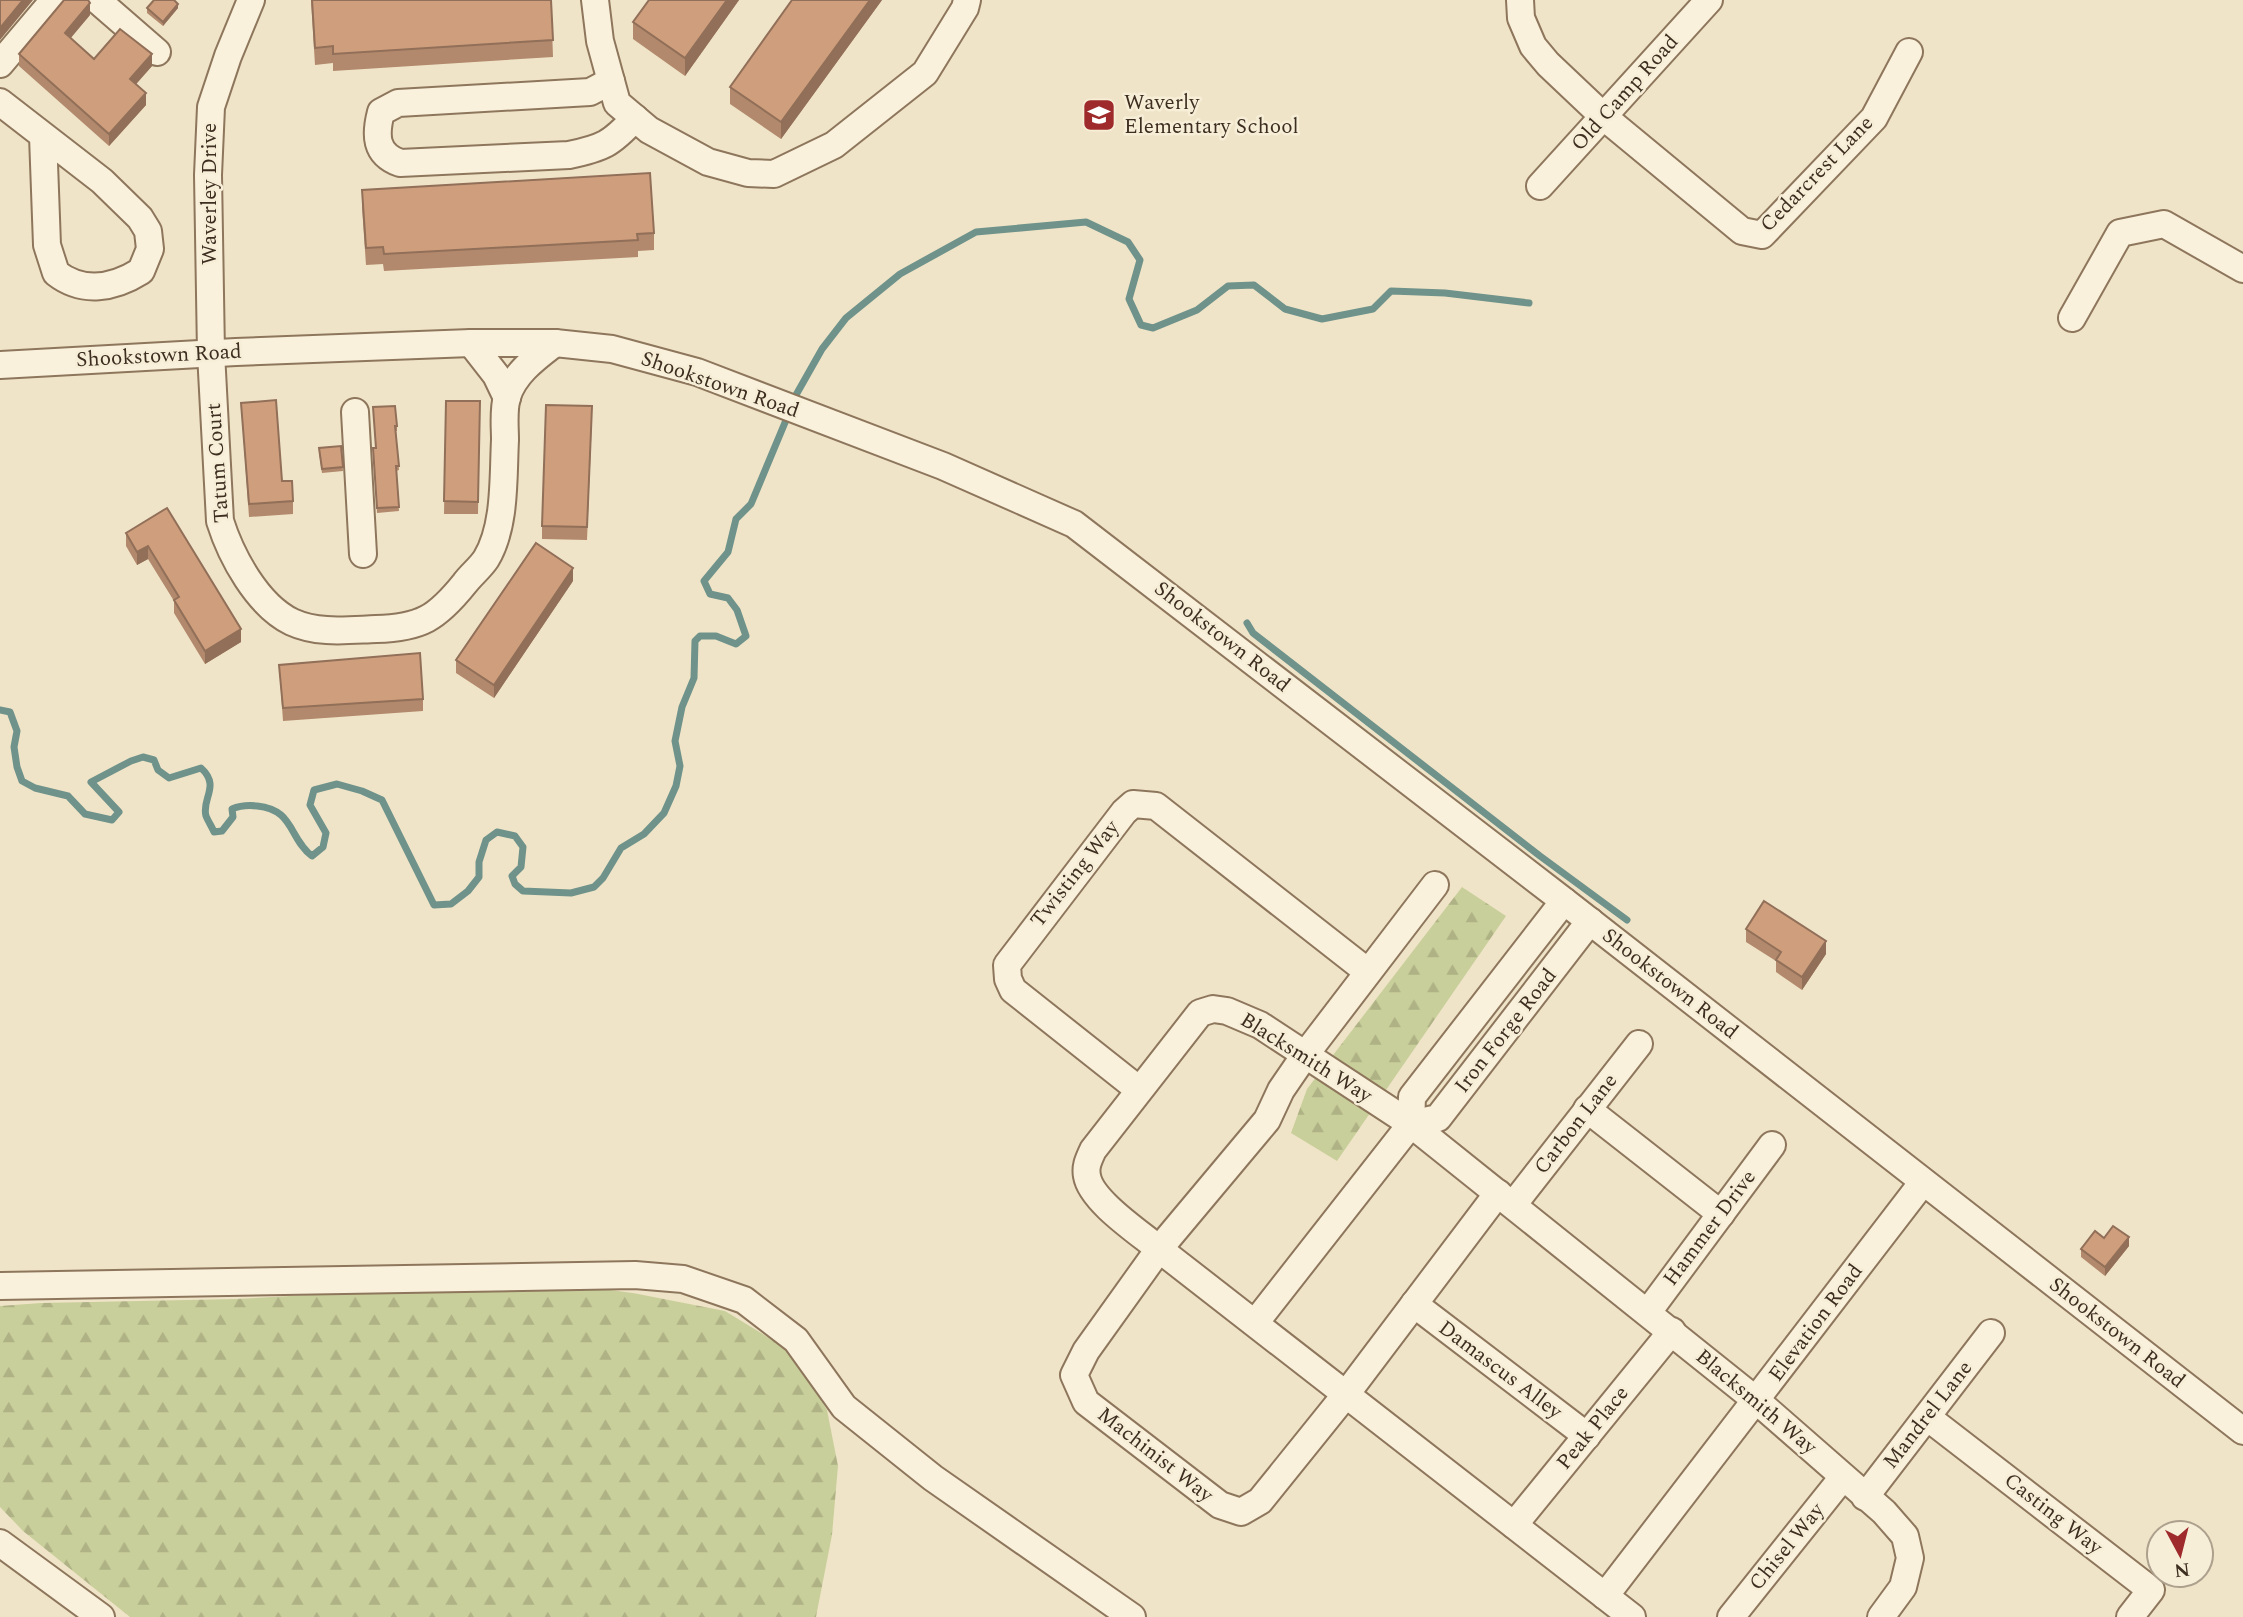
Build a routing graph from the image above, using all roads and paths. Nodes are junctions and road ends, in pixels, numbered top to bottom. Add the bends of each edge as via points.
1 (54, 0) edge
2 (97, 0) edge
3 (251, 0) edge
4 (595, 0) edge
5 (967, 0) edge
6 (1520, 0) edge
7 (1709, 0) edge
8 (157, 52) dead end
9 (1909, 52) dead end
10 (0, 64) edge
11 (611, 81) junction
12 (0, 102) edge
13 (1604, 117) junction
14 (635, 118) junction
15 (43, 136) junction
16 (1540, 186) dead end
17 (2243, 269) edge
18 (2073, 318) dead end
19 (471, 343) junction
20 (555, 343) junction
21 (211, 353) junction
22 (0, 365) edge
23 (506, 398) junction
24 (355, 412) dead end
25 (363, 554) dead end
26 (1434, 885) dead end
27 (1564, 901) junction
28 (1590, 921) junction
29 (1368, 972) junction
30 (1639, 1044) dead end
31 (1305, 1055) junction
32 (1138, 1089) junction
33 (1587, 1108) junction
34 (1411, 1124) junction
35 (1772, 1145) dead end
36 (1923, 1182) junction
37 (1506, 1199) junction
38 (1721, 1214) junction
39 (1159, 1249) junction
40 (0, 1286) edge
41 (1414, 1304) junction
42 (1648, 1312) junction
43 (1255, 1323) junction
44 (1672, 1331) junction
45 (1991, 1333) dead end
46 (1347, 1393) junction
47 (1757, 1401) junction
48 (1927, 1417) junction
49 (2243, 1431) edge
50 (1587, 1436) junction
51 (1843, 1477) junction
52 (1865, 1497) junction
53 (1514, 1525) junction
54 (0, 1543) edge
55 (1605, 1597) junction
56 (101, 1617) edge
57 (1132, 1617) edge
58 (1632, 1617) edge
59 (1731, 1617) edge
60 (1881, 1617) edge
61 (2130, 1617) edge

1 - 10 street
2 - 8 street
3 - 21 street, Waverley Drive via 211,107
4 - 11 street
5 - 14 street via 925,72 834,145 774,174 748,173 708,162
6 - 13 street via 1521,18 1533,46
7 - 13 street, Old Camp Road
9 - 13 street, Cedarcrest Lane via 1874,118 1762,235 1742,231
11 - 14 street via 617,103
11 - 14 street via 590,92 398,103 381,112 376,131 388,158 400,163 569,155 615,140
12 - 15 street
13 - 16 street, Old Camp Road
15 - 15 street via 47,245 56,273 76,285 96,287 115,285 141,271 150,249 148,231 140,218 102,181
17 - 18 street via 2164,224 2120,233
19 - 20 street, Shookstown Road
19 - 21 street, Shookstown Road
19 - 23 street, Tatum Court via 496,375
20 - 23 street via 530,363
20 - 27 street, Shookstown Road via 612,349 697,372 943,466 1074,524
21 - 22 street, Shookstown Road
21 - 23 street, Tatum Court via 217,486 226,541 240,569 274,609 290,621 328,631 416,625 454,599 485,560 499,517
24 - 25 street
26 - 29 street, Machinist Way
27 - 28 street, Shookstown Road
27 - 34 street, Iron Forge Road via 1412,1097
28 - 34 street, Iron Forge Road via 1438,1118
28 - 36 street, Shookstown Road
29 - 31 street, Machinist Way
29 - 32 street, Twisting Way via 1156,806 1133,804 1007,965 1013,990
30 - 33 street, Carbon Lane
31 - 32 street, Blacksmith Way via 1261,1026 1213,1009 1192,1021
31 - 34 street, Blacksmith Way
31 - 39 street, Machinist Way via 1267,1120
32 - 39 street, Blacksmith Way via 1093,1150 1086,1164 1087,1178 1110,1208
33 - 37 street, Carbon Lane
33 - 38 street
34 - 37 street, Blacksmith Way
34 - 43 street, Iron Forge Road
35 - 38 street, Hammer Drive
36 - 47 street, Elevation Road
36 - 49 street, Shookstown Road
37 - 41 street, Machinist Way
37 - 42 street, Blacksmith Way
38 - 42 street, Hammer Drive
39 - 43 street, Blacksmith Way
39 - 46 street, Machinist Way via 1086,1351 1074,1376 1086,1402 1148,1450 1220,1505 1241,1512 1260,1501
40 - 57 street via 635,1275 683,1279 744,1300 796,1340 844,1407 933,1478
41 - 46 street, Machinist Way
41 - 50 street, Damascus Alley
42 - 44 street, Blacksmith Way
43 - 46 street, Blacksmith Way
44 - 47 street, Blacksmith Way
44 - 50 street, Peak Place
45 - 48 street, Mandrel Lane
46 - 53 street, Blacksmith Way
47 - 51 street, Blacksmith Way
47 - 55 street, Elevation Road
48 - 52 street, Mandrel Lane
48 - 61 street, Casting Way via 2151,1590
50 - 53 street, Peak Place
51 - 52 street, Blacksmith Way
51 - 59 street, Chisel Way
52 - 60 street, Blacksmith Way via 1905,1536 1910,1558 1903,1587
53 - 55 street, Blacksmith Way
54 - 56 street
55 - 58 street, Blacksmith Way

